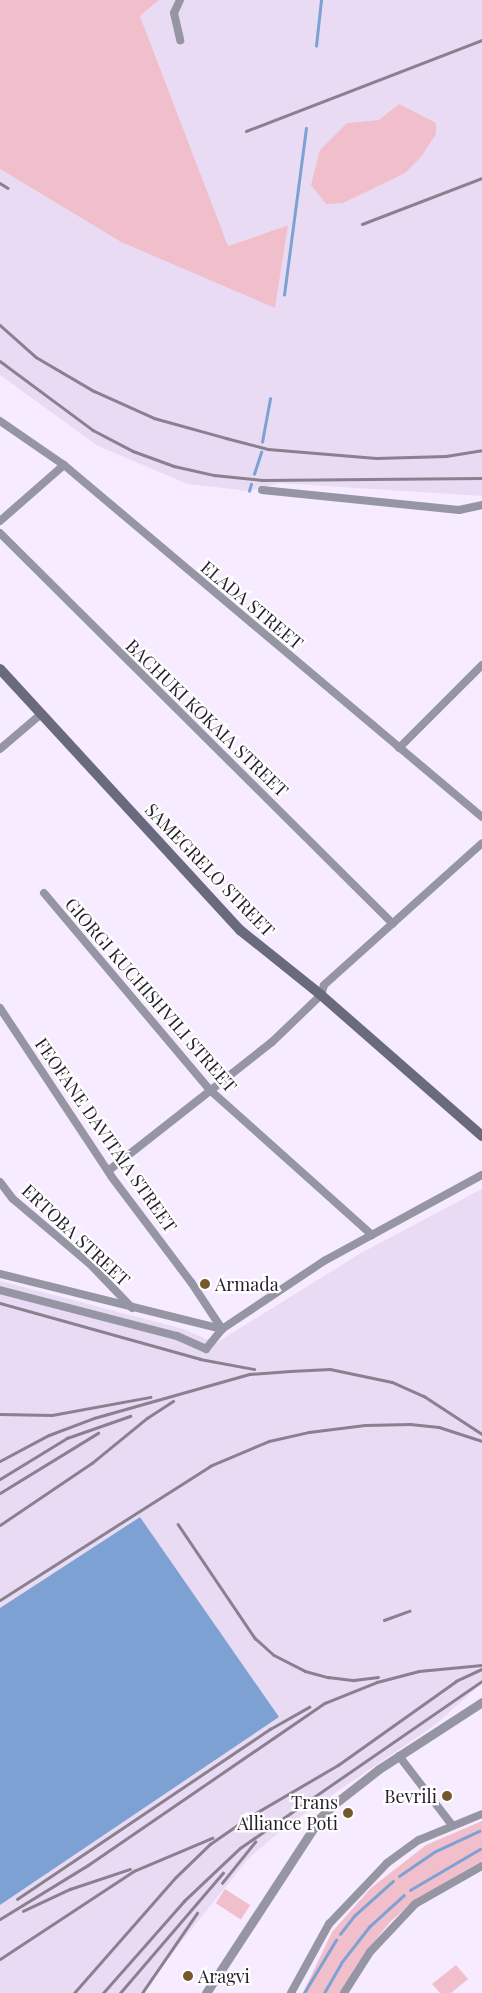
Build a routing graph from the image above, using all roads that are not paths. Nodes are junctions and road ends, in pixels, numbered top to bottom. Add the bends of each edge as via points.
1 (180, 0) edge
2 (180, 40) dead end
3 (0, 421) edge
4 (64, 465) junction
5 (262, 490) dead end
6 (482, 505) edge
7 (0, 521) edge
8 (0, 533) edge
9 (482, 665) edge
10 (0, 669) edge
11 (41, 714) junction
12 (399, 748) junction
13 (0, 749) edge
14 (482, 817) edge
15 (482, 843) edge
16 (44, 893) dead end
17 (393, 924) junction
18 (321, 995) junction
19 (0, 1008) edge
20 (211, 1090) junction
21 (482, 1136) edge
22 (108, 1171) junction
23 (482, 1175) edge
24 (0, 1182) edge
25 (372, 1235) junction
26 (0, 1274) edge
27 (0, 1290) edge
28 (132, 1308) junction
29 (222, 1329) junction
30 (482, 1702) edge
31 (399, 1756) junction
32 (482, 1814) edge
33 (452, 1825) junction
34 (482, 1866) edge
35 (206, 1993) edge
36 (291, 1993) edge
37 (344, 1993) edge

1 - 2 street via 174,12
3 - 4 street, ELADA STREET
4 - 7 street
4 - 12 street, ELADA STREET
5 - 6 street via 459,510
8 - 17 street, BACHUKI KOKAIA STREET
9 - 12 street
10 - 11 main road, SAMEGRELO STREET
11 - 13 street
11 - 18 main road, SAMEGRELO STREET via 240,930
12 - 14 street, ELADA STREET
15 - 17 street
16 - 20 street, GIORGI KUCHISHVILI STREET
17 - 18 street via 324,985
18 - 20 street via 272,1042
18 - 21 main road, SAMEGRELO STREET
19 - 22 street, FEOFANE DAVITAIA STREET
20 - 22 street
20 - 25 street, GIORGI KUCHISHVILI STREET
22 - 29 street, FEOFANE DAVITAIA STREET
23 - 25 street
24 - 28 street, ERTOBA STREET via 13,1199 90,1264
25 - 29 street via 324,1261
26 - 28 street
27 - 29 street via 177,1336 206,1349
28 - 29 street
30 - 31 street
31 - 33 street
31 - 35 street via 348,1791 320,1818
32 - 33 street
33 - 36 street via 400,1852 374,1875 329,1924
34 - 37 street via 416,1904 370,1952

